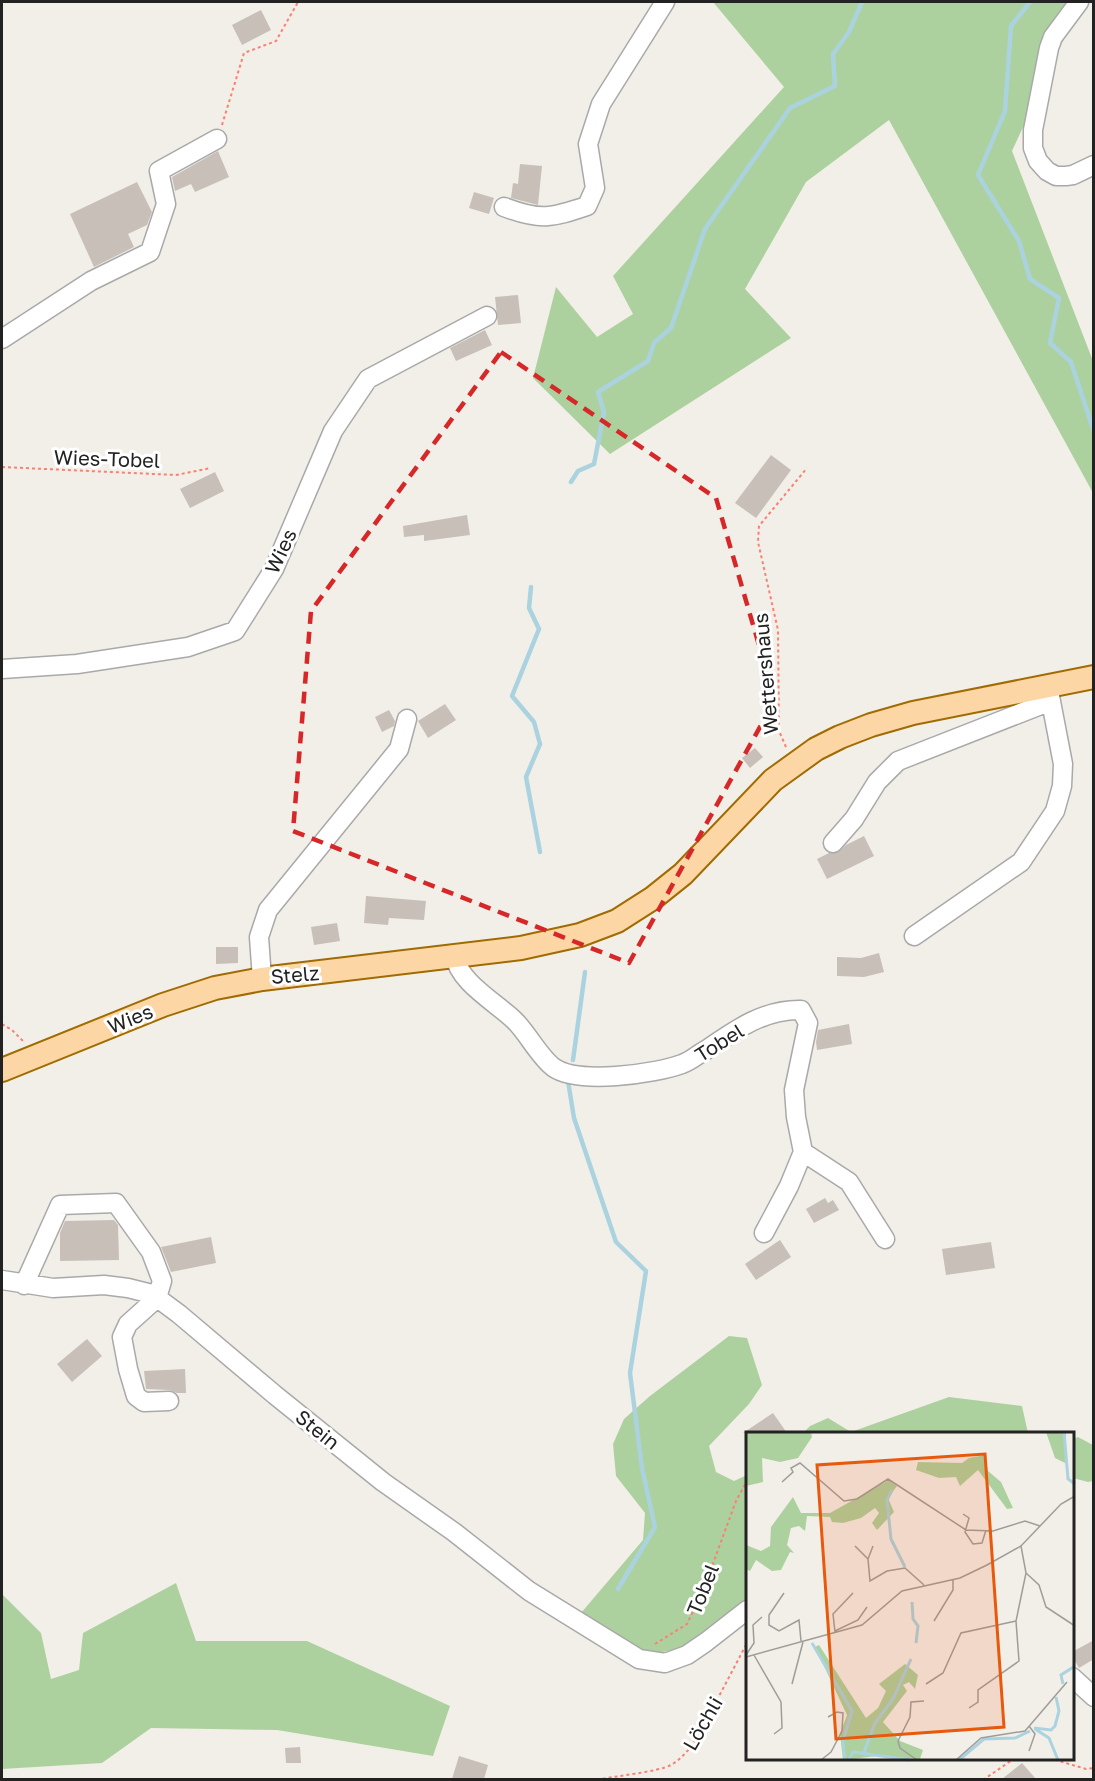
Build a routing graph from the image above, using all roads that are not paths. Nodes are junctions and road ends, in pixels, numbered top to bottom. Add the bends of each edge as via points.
1 (665, 2) edge
2 (1079, 2) edge
3 (217, 139) road end
4 (1094, 165) edge
5 (504, 207) dead end
6 (487, 316) dead end
7 (2, 339) edge
8 (2, 669) edge
9 (1094, 677) edge
10 (1049, 694) junction
11 (407, 718) dead end
12 (833, 843) dead end
13 (914, 936) dead end
14 (455, 956) junction
15 (262, 979) junction
16 (2, 1070) edge
17 (803, 1152) junction
18 (764, 1233) dead end
19 (885, 1239) dead end
20 (2, 1280) edge
21 (24, 1285) junction
22 (158, 1298) junction
23 (169, 1401) dead end
24 (746, 1611) edge
25 (1074, 1679) edge
26 (1094, 1697) edge

1 - 5 street via 601,104 588,144 595,188 587,206 555,217 529,217
2 - 4 street via 1049,48 1033,148 1038,161 1056,176 1073,175
3 - 7 street via 159,171 166,204 150,252 91,281
6 - 8 street, Wies via 368,379 333,431 274,568 235,631 188,647 77,664
9 - 10 main road
10 - 12 street via 898,761 877,782
10 - 13 street via 1063,764 1055,811 1021,862
10 - 14 main road, Stelz via 913,713 840,737 773,780 683,874 617,921 561,940
11 - 15 street, Stelz via 399,749 268,910 259,937
14 - 15 main road, Stelz
14 - 17 street, Tobel via 463,976 516,1022 552,1066 567,1074 639,1074 684,1064 764,1015 801,1010 808,1023 794,1090
15 - 16 main road, Wies via 163,1005
17 - 18 street
17 - 19 street via 849,1182
20 - 21 street, Stein
21 - 22 street, Stein via 128,1288
21 - 22 street via 60,1205 116,1203 151,1252 162,1281
22 - 23 street via 128,1324 122,1337 136,1396 144,1402
22 - 24 street, Stein via 383,1482 529,1592 639,1659 665,1663 697,1648
25 - 26 street

